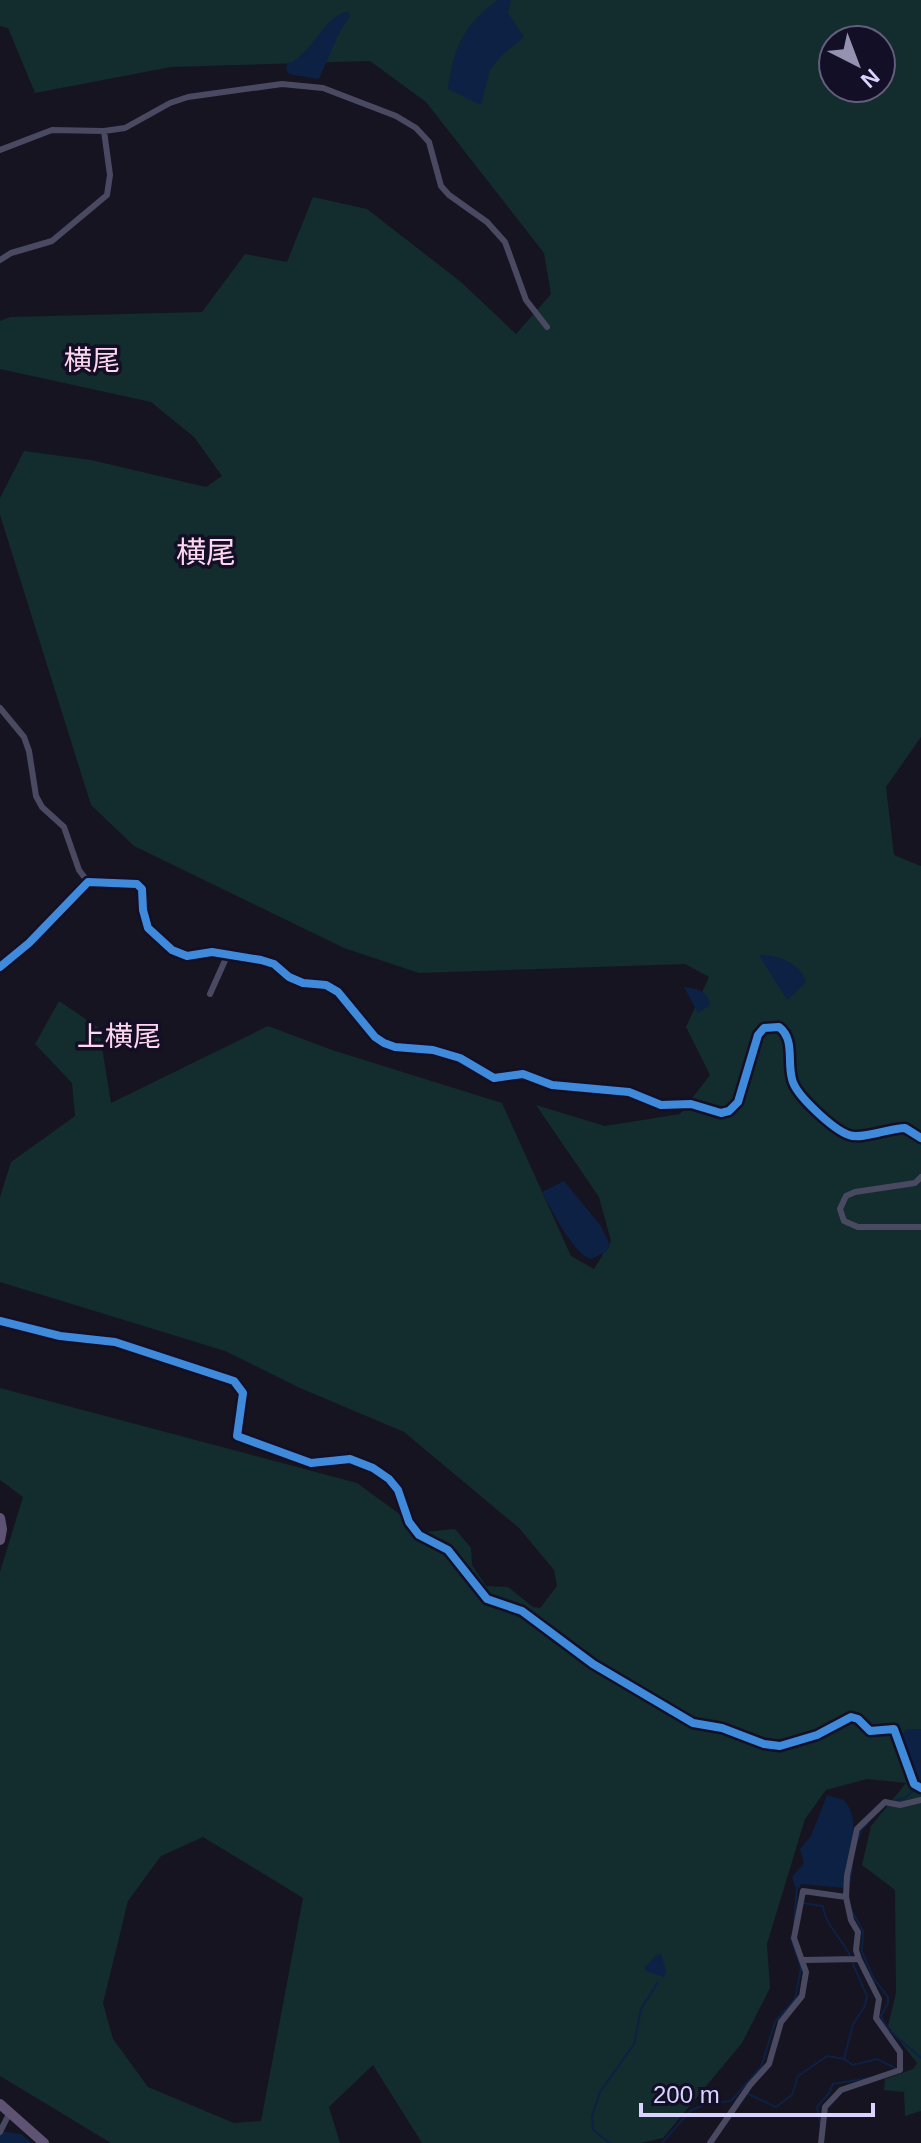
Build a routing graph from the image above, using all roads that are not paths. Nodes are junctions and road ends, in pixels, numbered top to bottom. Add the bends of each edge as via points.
1 (104, 131) junction
2 (0, 150) edge
3 (0, 260) edge
4 (547, 327) dead end
5 (0, 709) edge
6 (88, 882) junction
7 (227, 956) junction
8 (0, 967) edge
9 (210, 994) dead end
10 (921, 1138) edge
11 (921, 1177) edge
12 (921, 1227) edge
13 (0, 1321) edge
14 (0, 1518) edge
15 (0, 1540) edge
16 (919, 1787) edge
17 (921, 1800) edge
18 (846, 1897) junction
19 (859, 1959) junction
20 (804, 1960) junction
21 (0, 2104) edge
22 (10, 2112) junction
23 (1, 2130) edge
24 (44, 2143) edge
25 (710, 2143) edge
26 (821, 2143) edge

1 - 2 street via 52,130
1 - 3 street via 107,195 52,241
1 - 4 street via 136,124 188,97 282,84 323,88 396,116 429,142 441,186 505,242 526,300
5 - 6 street via 24,737 36,796 64,827
6 - 7 street via 137,884 148,928 172,950 187,956
6 - 8 street
7 - 9 street
7 - 10 street via 261,960 303,983 326,985 375,1037 395,1047 460,1058 494,1078 523,1074 552,1085 629,1092 661,1105 691,1104 721,1113 738,1102 758,1035 764,1028 779,1027 789,1039 795,1088 846,1134 905,1128
11 - 12 street via 915,1183 855,1192 846,1196 840,1209 844,1221 858,1227
13 - 16 street via 115,1342 234,1381 243,1393 237,1436 311,1463 350,1459 373,1468 398,1490 419,1535 448,1550 487,1599 522,1611 632,1688 693,1723 764,1744 796,1743 851,1717 870,1731 894,1729
14 - 15 main road
17 - 18 street via 885,1802 857,1829
18 - 19 street via 858,1932
18 - 20 street via 803,1891 794,1938
19 - 20 street
19 - 26 street via 879,1999 879,2025 900,2052 900,2068 841,2090 825,2107
20 - 25 street via 802,1996 781,2022 769,2064
21 - 22 main road
22 - 23 street
22 - 24 main road

